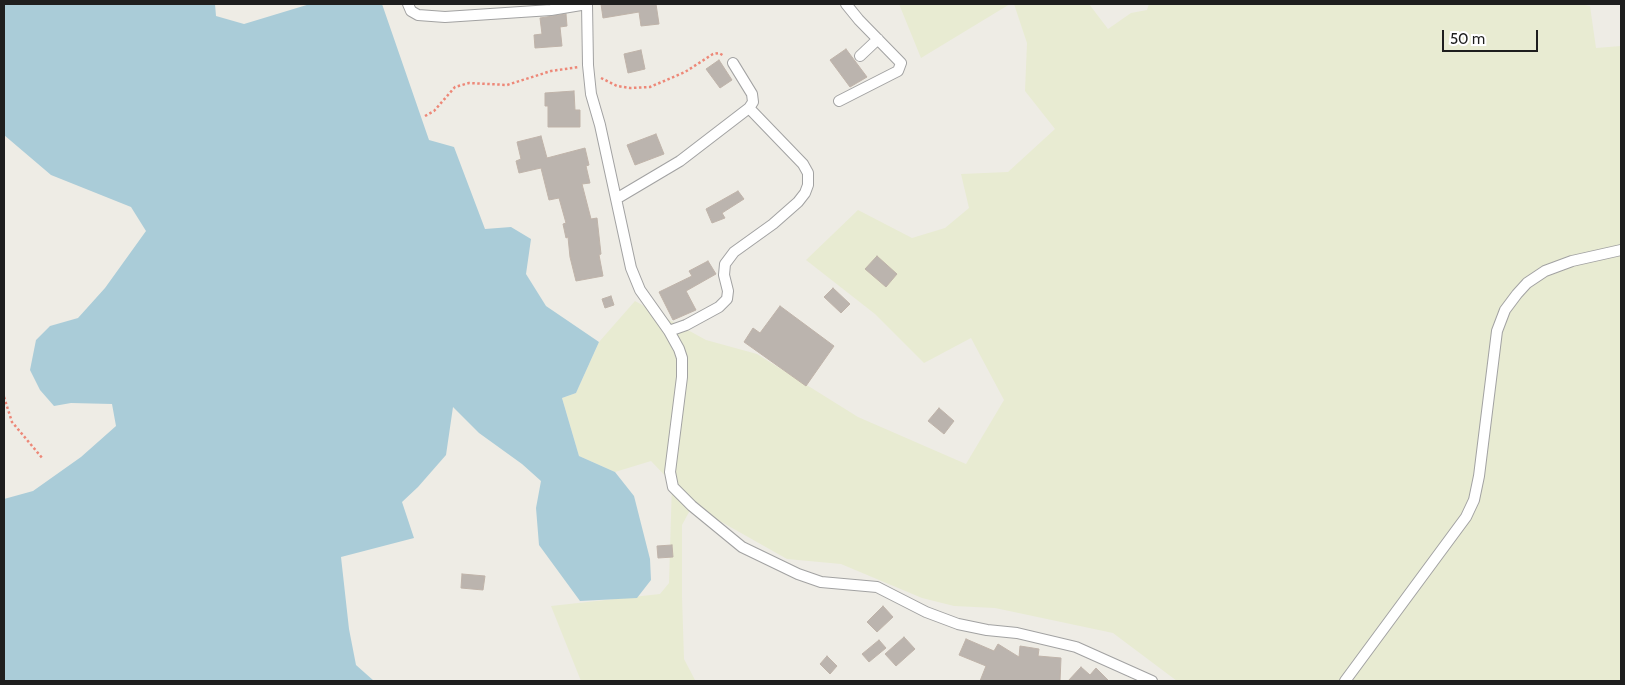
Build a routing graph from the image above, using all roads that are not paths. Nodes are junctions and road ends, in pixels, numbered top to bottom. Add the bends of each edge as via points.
1 (408, 4) edge
2 (587, 4) edge
3 (846, 4) edge
4 (878, 39) junction
5 (860, 56) dead end
6 (733, 63) road end
7 (839, 101) dead end
8 (749, 108) junction
9 (616, 199) junction
10 (1621, 250) edge
11 (669, 331) junction
12 (1152, 681) edge
13 (1344, 681) edge

1 - 2 street via 418,15 444,18 542,11
2 - 9 street via 591,94
3 - 4 street
4 - 5 street
4 - 7 street via 901,63 898,71
6 - 8 street via 752,94 753,102
8 - 9 street via 680,161
8 - 11 street via 803,164 808,173 808,185 798,202 734,252 725,264 727,299 719,307
9 - 11 street via 631,268 640,290
10 - 13 street via 1545,271 1527,283 1505,310 1497,330 1474,500 1466,517
11 - 12 street via 682,358 670,472 672,487 742,547 821,582 877,587 958,624 1018,632 1076,647

